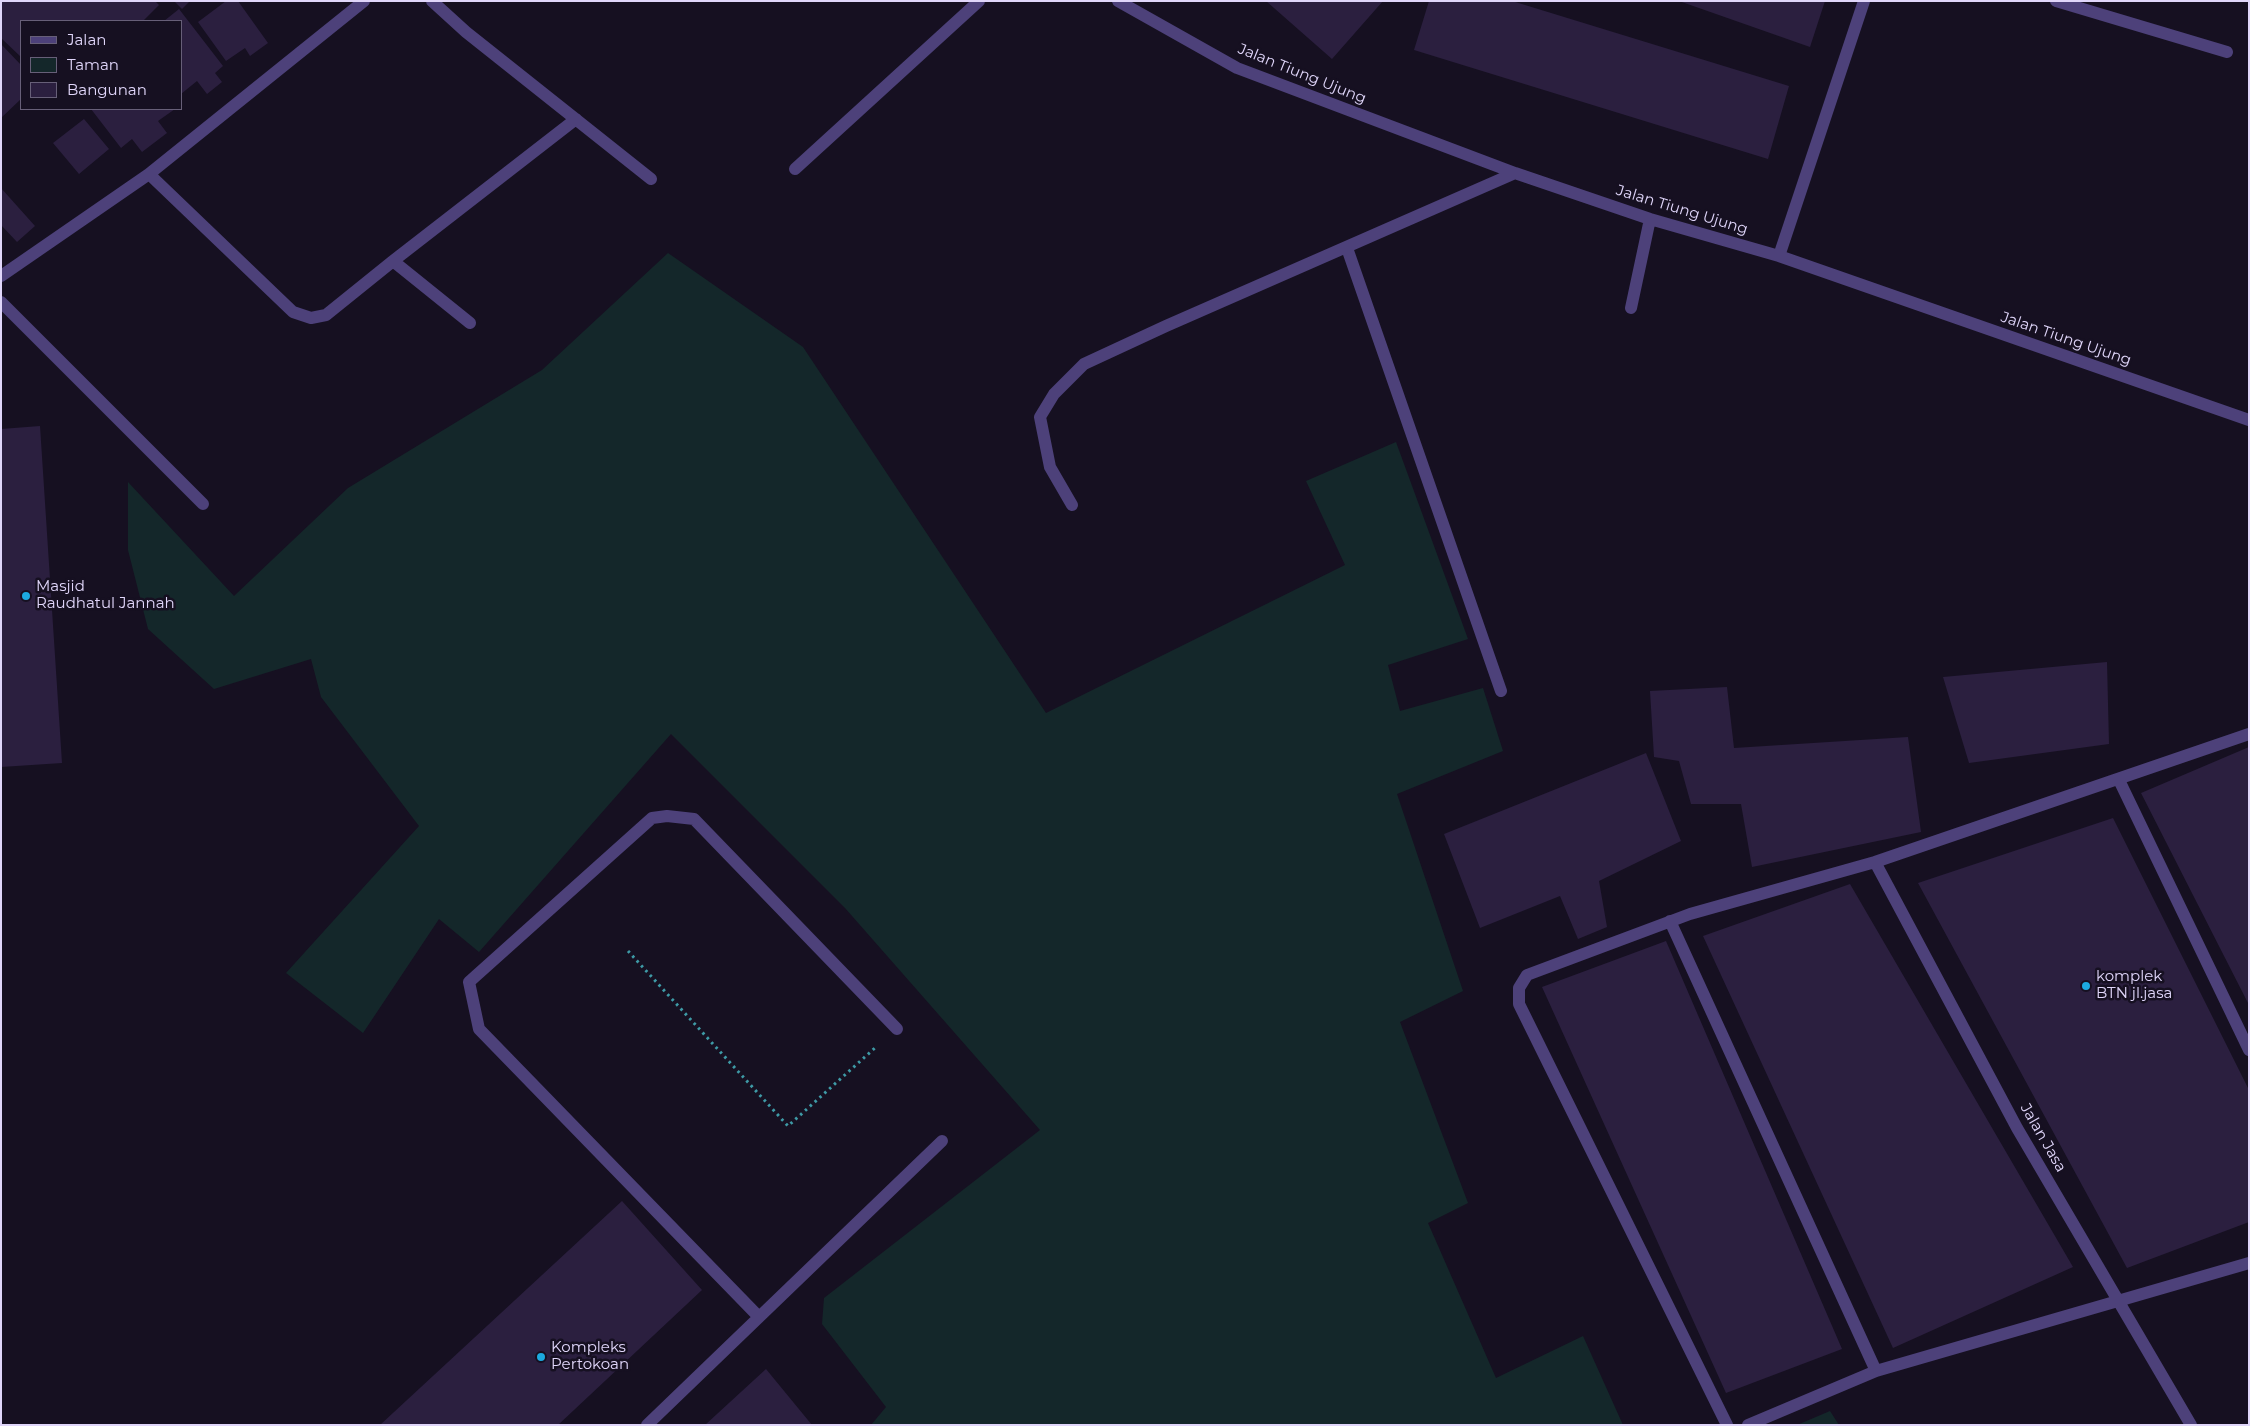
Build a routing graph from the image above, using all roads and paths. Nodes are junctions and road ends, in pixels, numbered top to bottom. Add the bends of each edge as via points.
1 (364, 1) edge
2 (432, 1) edge
3 (979, 1) edge
4 (1118, 1) edge
5 (1864, 1) edge
6 (2056, 1) edge
7 (2227, 52) dead end
8 (576, 119) junction
9 (795, 169) dead end
10 (1514, 173) junction
11 (149, 174) junction
12 (651, 179) dead end
13 (1650, 219) junction
14 (1347, 248) junction
15 (1779, 256) junction
16 (393, 261) junction
17 (1, 276) edge
18 (1, 302) edge
19 (1631, 308) dead end
20 (470, 322) dead end
21 (2249, 420) edge
22 (202, 504) dead end
23 (1072, 505) dead end
24 (1501, 691) dead end
25 (2249, 734) edge
26 (2119, 780) junction
27 (1874, 862) junction
28 (1670, 921) junction
29 (628, 952) dead end
30 (897, 1029) joint
31 (2249, 1050) edge
32 (942, 1141) dead end
33 (2249, 1263) edge
34 (2120, 1301) junction
35 (759, 1317) junction
36 (1876, 1371) junction
37 (647, 1425) edge
38 (1727, 1425) edge
39 (1748, 1425) edge
40 (2191, 1425) edge

1 - 11 street
2 - 8 street
3 - 9 street
4 - 10 street, Jalan Tiung Ujung via 1237,68
5 - 15 street
6 - 7 street
8 - 12 street
8 - 16 street
10 - 13 street, Jalan Tiung Ujung
10 - 14 street
11 - 16 street via 293,312 311,318 326,315
11 - 17 street
13 - 15 street, Jalan Tiung Ujung
13 - 19 street
14 - 23 street via 1084,364 1054,394 1040,417 1050,467
14 - 24 street
15 - 21 street, Jalan Tiung Ujung
16 - 20 street
18 - 22 street
25 - 26 street
26 - 27 street
26 - 31 street
27 - 28 street
27 - 34 street, Jalan Jasa via 2018,1128
28 - 36 street
28 - 38 street via 1527,975 1519,988 1519,1004
29 - 30 path via 788,1126
30 - 35 street via 694,819 667,816 652,818 469,982 479,1029
32 - 35 street
33 - 34 street
34 - 36 street
34 - 40 street, Jalan Jasa
35 - 37 street
36 - 39 street

